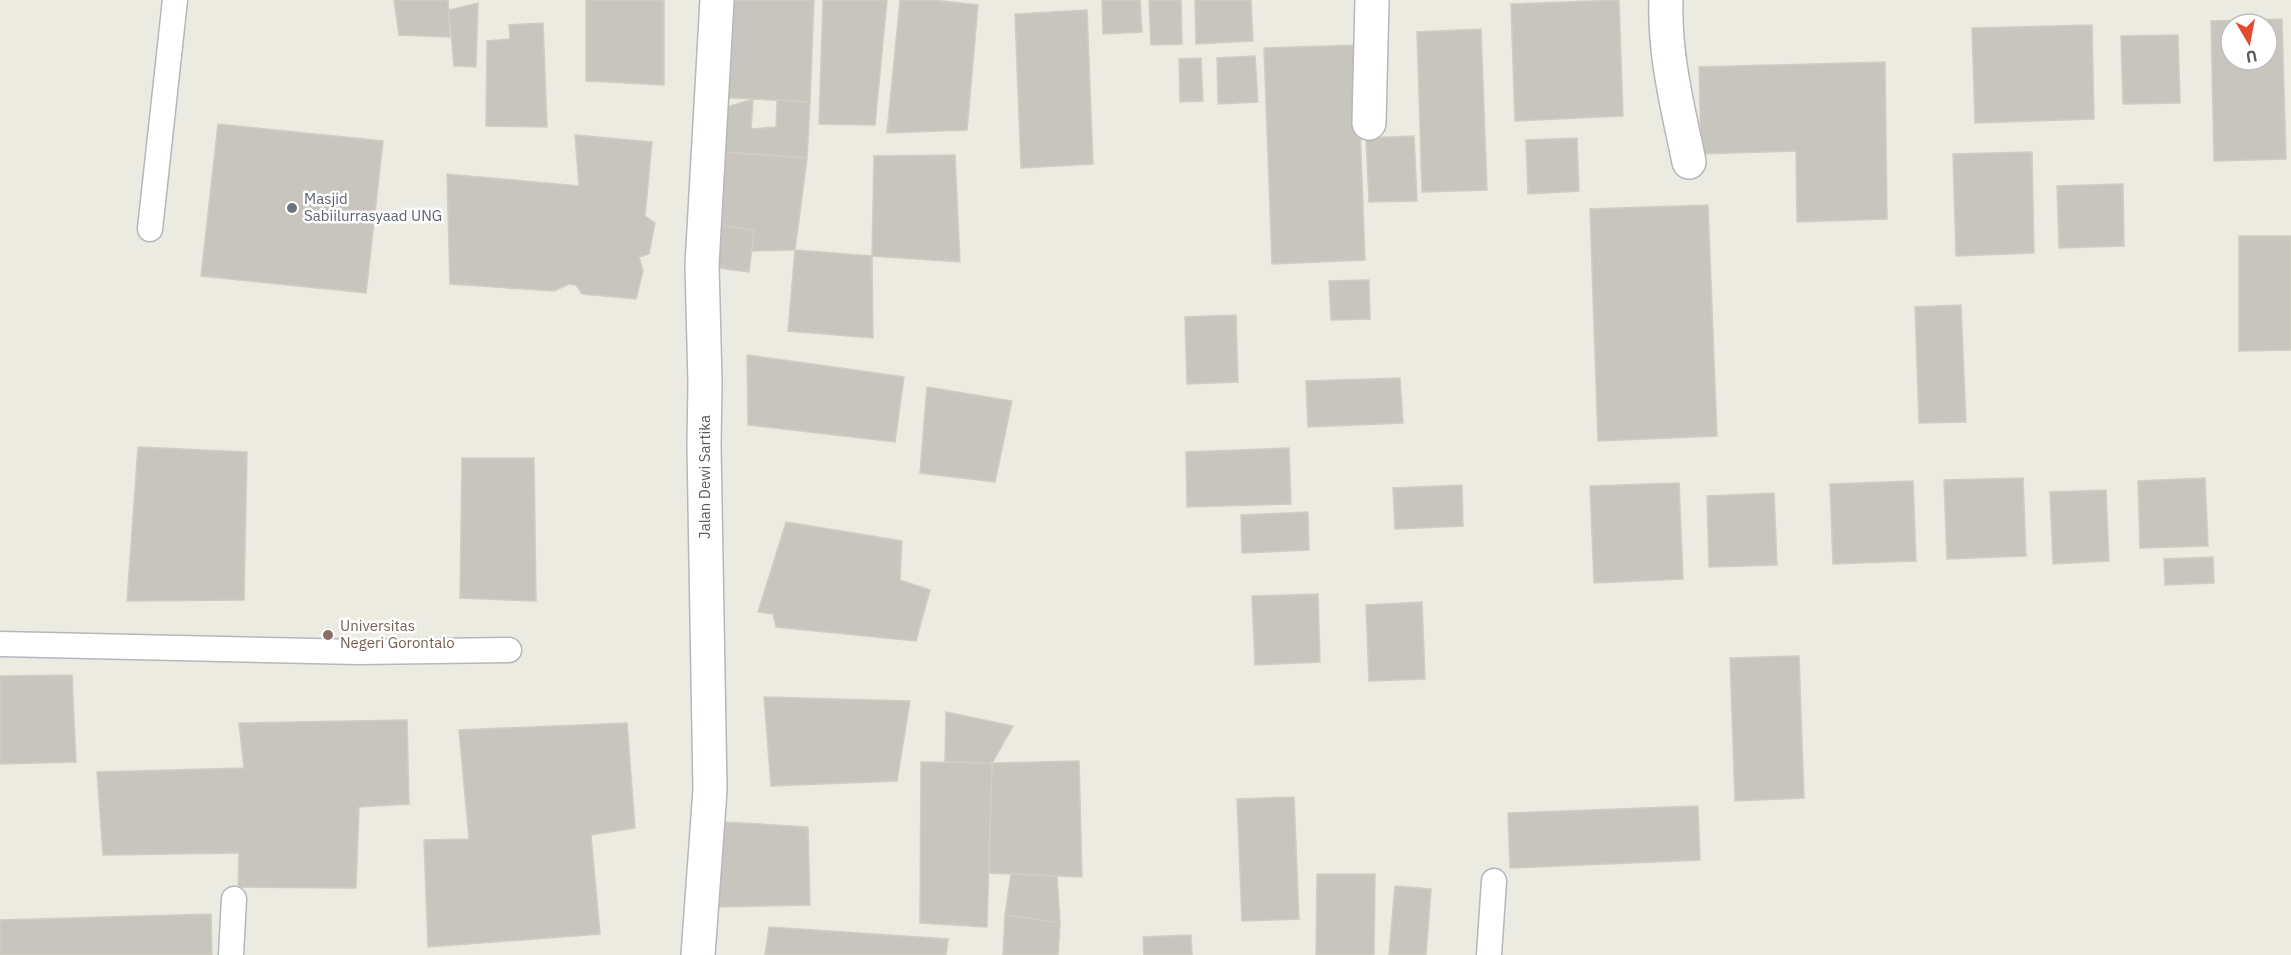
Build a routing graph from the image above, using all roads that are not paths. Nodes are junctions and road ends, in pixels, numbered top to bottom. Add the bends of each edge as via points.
1 (175, 0) edge
2 (717, 0) edge
3 (1372, 0) edge
4 (1666, 0) edge
5 (1369, 123) dead end
6 (1689, 162) dead end
7 (150, 229) dead end
8 (0, 644) edge
9 (509, 650) dead end
10 (1494, 881) dead end
11 (234, 899) dead end
12 (231, 955) edge
13 (698, 955) edge
14 (1490, 955) edge

1 - 7 lane
2 - 13 street, Jalan Dewi Sartika via 702,266 710,790
3 - 5 street
4 - 6 street via 1672,81
8 - 9 lane via 359,652
10 - 14 lane
11 - 12 lane

